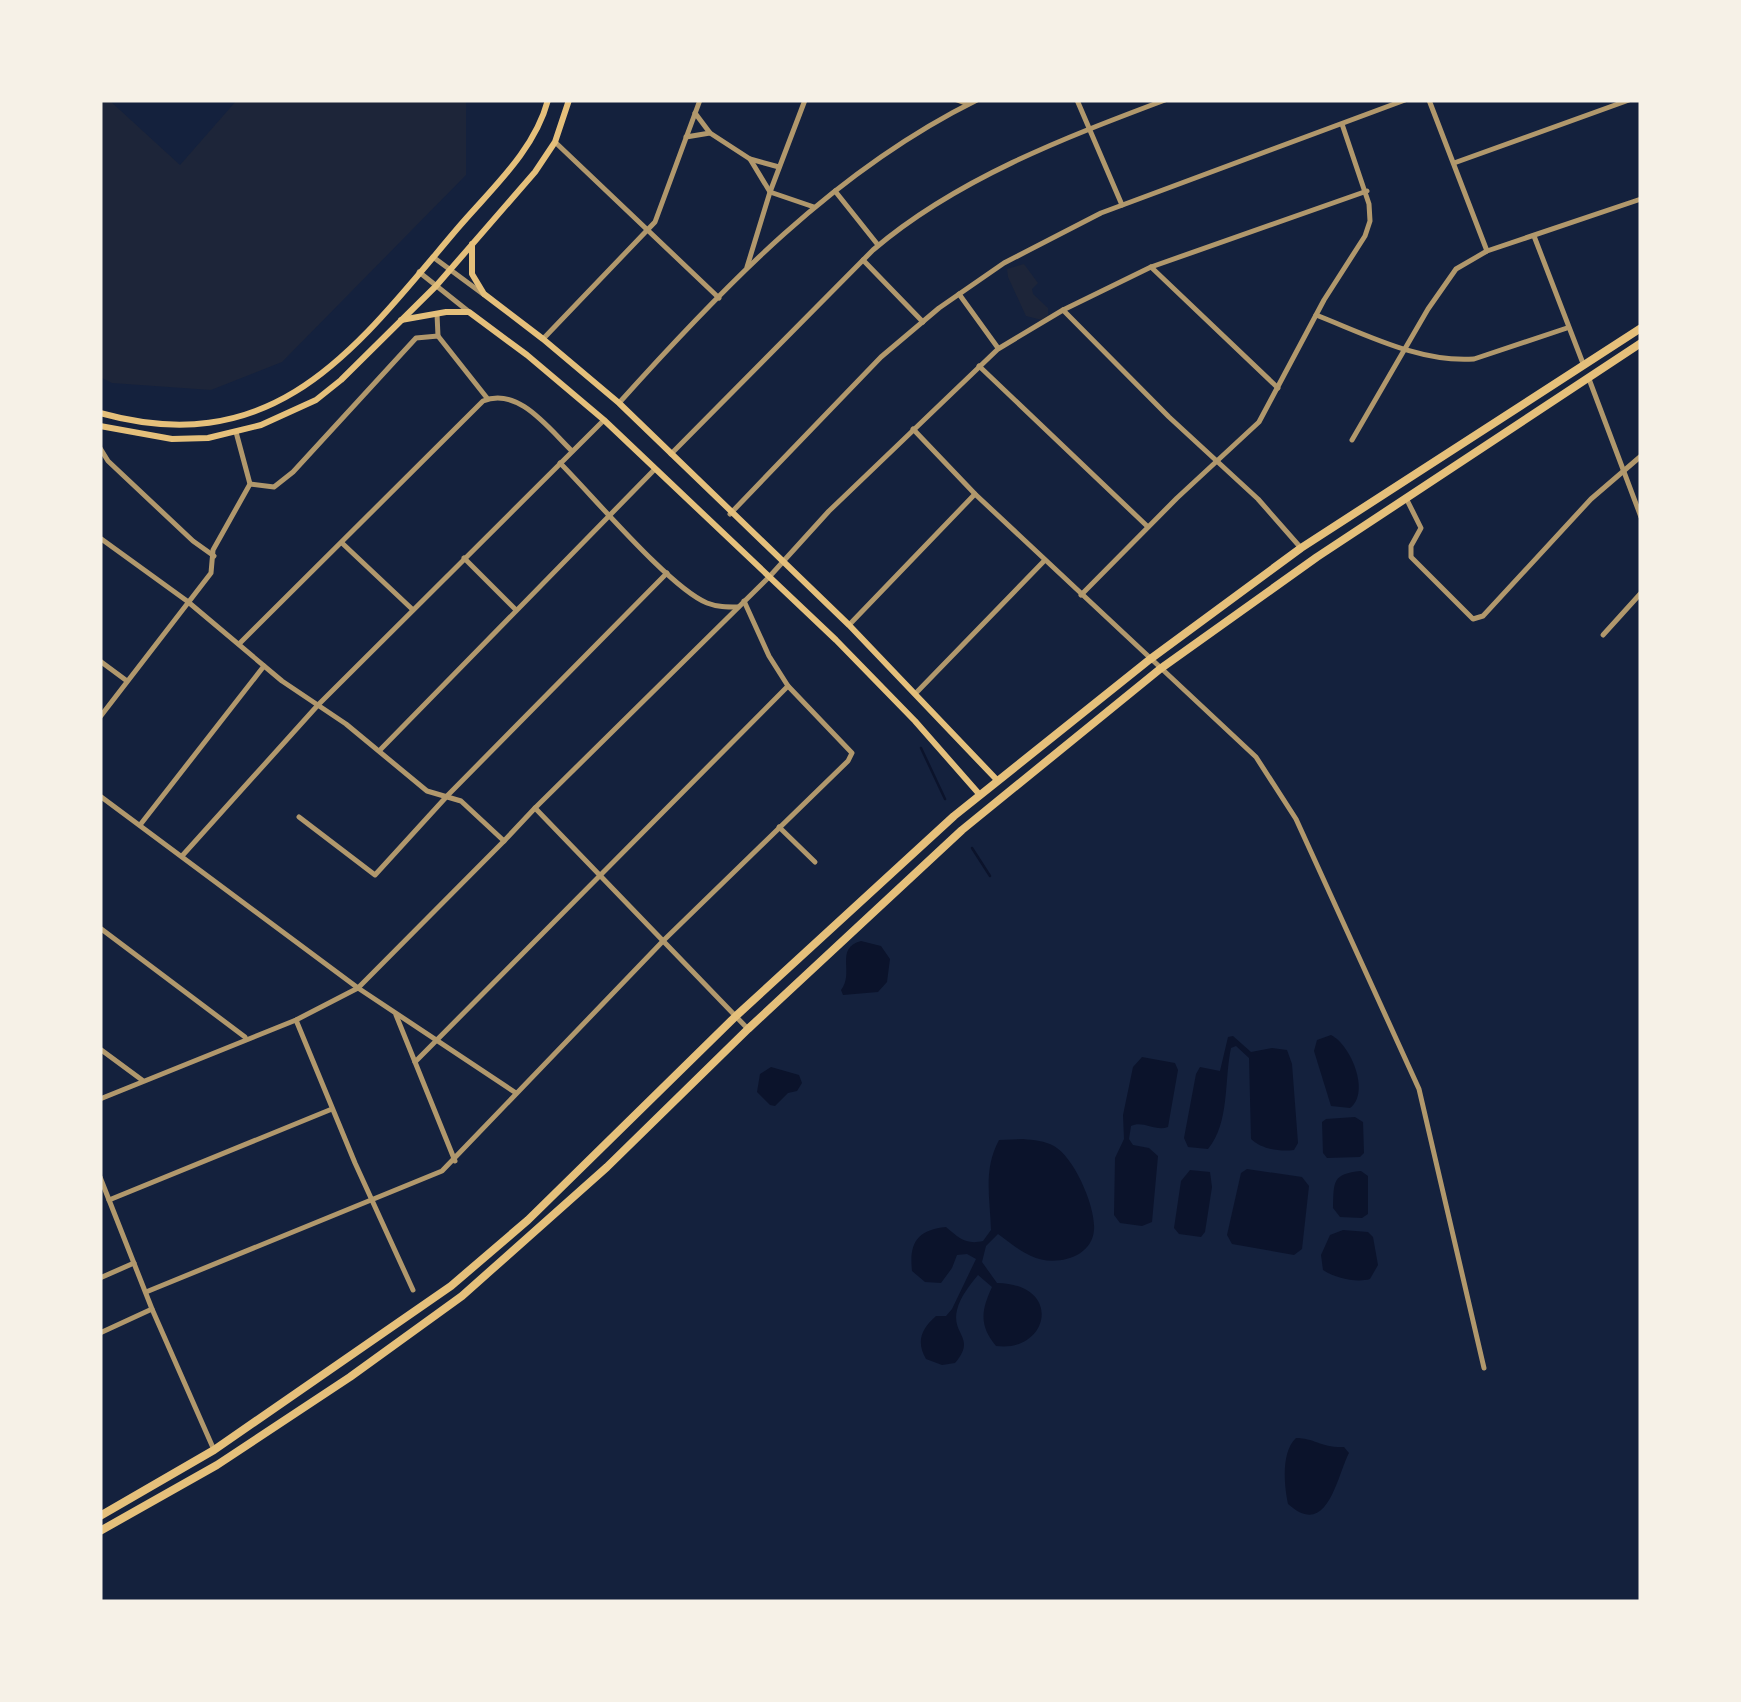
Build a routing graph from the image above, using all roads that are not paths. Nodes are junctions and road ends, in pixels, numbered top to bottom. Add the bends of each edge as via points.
1 (548, 100) edge
2 (569, 100) edge
3 (700, 100) edge
4 (805, 100) edge
5 (956, 100) edge
6 (977, 100) edge
7 (1078, 100) edge
8 (1165, 100) edge
9 (1405, 100) edge
10 (1429, 100) edge
11 (1629, 100) edge
12 (968, 104) junction
13 (696, 114) junction
14 (1342, 124) junction
15 (1088, 129) junction
16 (710, 133) junction
17 (686, 138) junction
18 (554, 142) junction
19 (750, 159) junction
20 (1454, 162) junction
21 (779, 167) junction
22 (834, 191) junction
23 (1366, 191) junction
24 (770, 192) junction
25 (1641, 199) edge
26 (1122, 205) junction
27 (815, 208) junction
28 (649, 230) junction
29 (1534, 236) junction
30 (472, 244) junction
31 (878, 246) junction
32 (1487, 251) junction
33 (433, 257) junction
34 (863, 260) junction
35 (1151, 267) junction
36 (450, 269) junction
37 (746, 269) junction
38 (420, 272) junction
39 (436, 286) junction
40 (484, 294) junction
41 (959, 294) junction
42 (719, 298) junction
43 (1063, 310) junction
44 (469, 312) junction
45 (436, 314) junction
46 (1316, 315) junction
47 (401, 320) junction
48 (923, 322) junction
49 (1566, 328) junction
50 (1641, 328) edge
51 (438, 336) junction
52 (544, 339) junction
53 (1641, 343) edge
54 (1405, 348) junction
55 (998, 349) junction
56 (979, 366) junction
57 (1584, 366) junction
58 (1589, 379) junction
59 (1278, 388) junction
60 (488, 398) junction
61 (619, 403) junction
62 (100, 414) edge
63 (604, 420) junction
64 (100, 426) edge
65 (913, 429) junction
66 (236, 432) junction
67 (1352, 440) dead end
68 (100, 448) edge
69 (572, 451) junction
70 (671, 454) junction
71 (1641, 456) edge
72 (1217, 462) junction
73 (560, 463) junction
74 (655, 469) junction
75 (1621, 471) junction
76 (250, 484) junction
77 (976, 494) junction
78 (1406, 498) junction
79 (610, 514) junction
80 (730, 514) junction
81 (1641, 517) edge
82 (1148, 527) junction
83 (100, 538) edge
84 (340, 542) junction
85 (1301, 548) junction
86 (214, 553) junction
87 (464, 558) junction
88 (1046, 559) junction
89 (783, 562) junction
90 (667, 573) junction
91 (770, 576) junction
92 (1641, 593) edge
93 (1081, 595) junction
94 (187, 601) junction
95 (744, 601) junction
96 (738, 607) junction
97 (412, 609) junction
98 (516, 610) junction
99 (848, 625) junction
100 (1603, 635) dead end
101 (239, 644) junction
102 (1148, 660) junction
103 (100, 661) edge
104 (264, 666) junction
105 (1160, 670) junction
106 (127, 682) junction
107 (788, 686) junction
108 (915, 694) junction
109 (318, 705) junction
110 (100, 717) edge
111 (380, 750) junction
112 (997, 780) junction
113 (1006, 792) junction
114 (448, 795) junction
115 (100, 796) edge
116 (980, 796) junction
117 (989, 807) junction
118 (535, 808) junction
119 (299, 817) dead end
120 (140, 826) junction
121 (779, 827) junction
122 (504, 841) junction
123 (182, 856) junction
124 (815, 862) dead end
125 (599, 874) junction
126 (100, 928) edge
127 (664, 940) junction
128 (358, 988) junction
129 (394, 1012) junction
130 (736, 1016) junction
131 (296, 1020) junction
132 (748, 1029) junction
133 (247, 1038) junction
134 (439, 1040) junction
135 (100, 1049) edge
136 (415, 1062) junction
137 (143, 1081) junction
138 (516, 1093) junction
139 (100, 1099) edge
140 (332, 1110) junction
141 (454, 1161) junction
142 (100, 1177) edge
143 (109, 1200) junction
144 (372, 1200) junction
145 (134, 1264) junction
146 (100, 1278) edge
147 (413, 1290) dead end
148 (146, 1292) junction
149 (152, 1308) junction
150 (100, 1333) edge
151 (1484, 1368) dead end
152 (214, 1450) junction
153 (100, 1516) edge
154 (100, 1531) edge

1 - 33 main road via 514,164
2 - 18 main road
3 - 13 street
4 - 21 street
5 - 12 street
6 - 12 street
7 - 15 street
8 - 15 street
9 - 14 street
10 - 20 street
11 - 20 street
12 - 22 street
13 - 16 street
13 - 17 street
14 - 23 street
14 - 26 street
15 - 26 street
15 - 31 street via 963,190
16 - 17 street
16 - 19 street
17 - 28 street
18 - 28 street
18 - 30 main road
19 - 21 street
19 - 24 street
20 - 32 street
21 - 24 street
22 - 27 street
22 - 31 street
23 - 35 street
23 - 46 street via 1368,230
24 - 27 street
24 - 37 street
25 - 29 street
26 - 41 street via 1037,244
27 - 37 street
28 - 42 street
28 - 52 street
29 - 32 street
29 - 49 street
30 - 36 main road
30 - 40 main road via 472,274
31 - 34 street
32 - 54 street via 1456,269
33 - 36 street
33 - 38 main road
34 - 48 street
34 - 70 street
35 - 43 street
35 - 59 street
36 - 39 main road
36 - 40 street
37 - 42 street
38 - 39 street
38 - 62 main road via 339,361 283,400 232,417 178,424
39 - 44 street
39 - 47 main road
40 - 52 main road
41 - 48 street
41 - 55 street
42 - 61 street
43 - 55 street
43 - 72 street
44 - 45 main road
44 - 63 main road
45 - 47 main road
45 - 51 street
46 - 54 street
46 - 59 street
47 - 66 main road via 316,400
48 - 80 street via 848,388
49 - 54 street via 1474,358
49 - 57 street
50 - 57 main road
51 - 60 street
51 - 76 street via 416,338 283,480 267,488
52 - 61 main road
53 - 58 main road
54 - 67 street
55 - 56 street
56 - 65 street
56 - 82 street
57 - 85 main road
58 - 75 street
58 - 78 main road
59 - 72 street via 1259,422
60 - 69 street via 517,401
60 - 84 street
61 - 70 main road
63 - 69 street
63 - 74 main road
64 - 66 main road via 145,436
65 - 77 street
65 - 89 street
66 - 76 street
68 - 86 street via 193,541
69 - 73 street
70 - 80 main road
71 - 75 street
72 - 82 street
72 - 85 street
73 - 79 street
73 - 87 street
74 - 79 street
74 - 91 main road
75 - 78 street via 1473,620 1411,557 1421,528
75 - 81 street
76 - 86 street
77 - 88 street
77 - 99 street
78 - 105 main road
79 - 90 street
79 - 98 street
80 - 89 main road
82 - 93 street
83 - 94 street
84 - 97 street
84 - 101 street
85 - 102 main road
86 - 94 street via 211,573
87 - 97 street
87 - 98 street
88 - 93 street
88 - 108 street
89 - 91 street
89 - 99 main road
90 - 96 street via 708,604
90 - 114 street
91 - 95 street
91 - 116 main road
92 - 100 street
93 - 102 street
94 - 101 street
94 - 106 street
95 - 96 street
95 - 107 street
96 - 118 street
97 - 109 street
98 - 111 street
99 - 108 main road
101 - 104 street
102 - 105 street
102 - 112 main road
103 - 106 street
104 - 109 street
104 - 120 street
105 - 113 main road
105 - 151 street via 1256,758 1310,844 1418,1089
106 - 110 street
107 - 121 street via 852,754
107 - 125 street
108 - 112 main road
109 - 111 street
109 - 123 street
111 - 114 street via 428,790
112 - 113 street
112 - 116 main road
113 - 117 main road
114 - 119 street via 375,875
114 - 122 street
115 - 120 street
116 - 117 street
116 - 130 main road
117 - 132 main road
118 - 122 street
118 - 125 street
120 - 123 street
121 - 124 street
121 - 127 street
122 - 128 street
123 - 128 street
125 - 127 street
125 - 134 street
126 - 133 street
127 - 130 street
127 - 138 street
128 - 129 street
128 - 131 street
129 - 134 street
129 - 136 street
130 - 132 street
130 - 152 main road via 478,1264
131 - 133 street
131 - 140 street
132 - 154 main road via 462,1296 217,1465
133 - 137 street
134 - 136 street
134 - 138 street
135 - 137 street
136 - 141 street
137 - 139 street
138 - 141 street
140 - 143 street
140 - 144 street
141 - 144 street
142 - 143 street
143 - 145 street
144 - 147 street
144 - 148 street
145 - 146 street
145 - 148 street
148 - 149 street
149 - 150 street
149 - 152 street
152 - 153 main road

